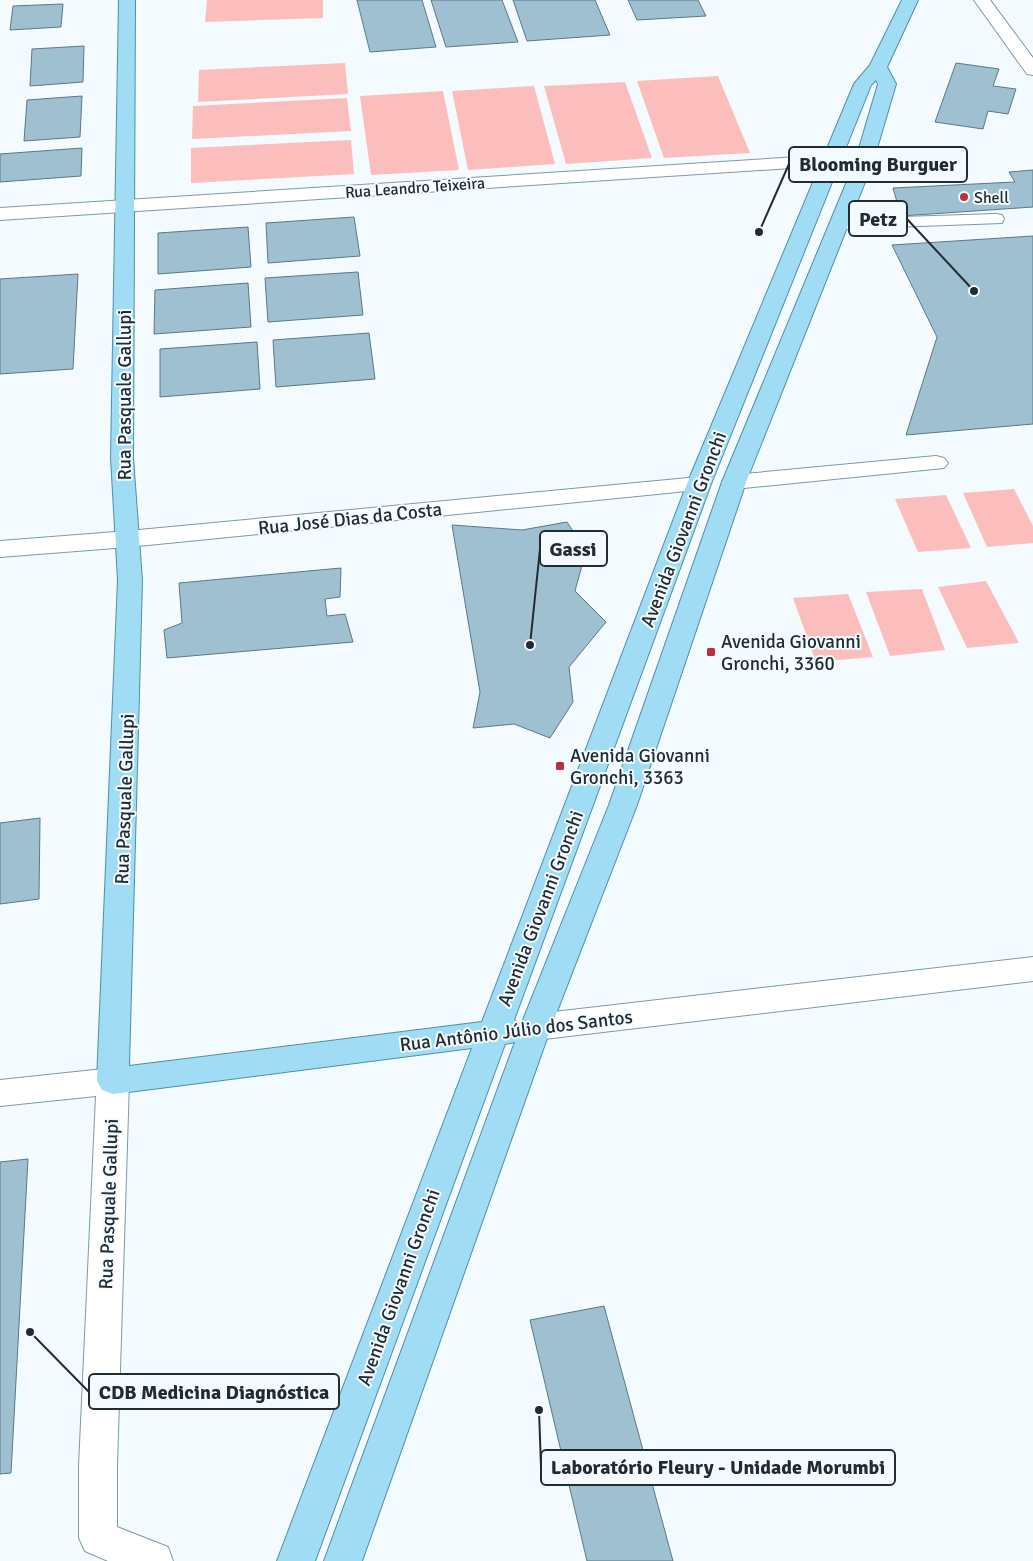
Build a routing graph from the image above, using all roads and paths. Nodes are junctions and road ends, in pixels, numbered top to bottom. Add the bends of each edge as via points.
1 (127, 0) edge
2 (910, 0) edge
3 (982, 0) edge
4 (878, 67) junction
5 (1033, 70) edge
6 (830, 161) junction
7 (125, 206) junction
8 (0, 214) edge
9 (996, 219) dead end
10 (834, 235) junction
11 (936, 463) dead end
12 (734, 482) junction
13 (699, 484) junction
14 (128, 540) junction
15 (0, 549) edge
16 (1033, 969) edge
17 (536, 1028) junction
18 (494, 1032) junction
19 (113, 1081) junction
20 (0, 1093) edge
21 (154, 1561) edge
22 (296, 1561) edge
23 (343, 1561) edge

1 - 7 main road, Rua Pasquale Gallupi
2 - 4 main road, Avenida Giovanni Gronchi
3 - 5 street
4 - 6 main road, Avenida Giovanni Gronchi via 863,84
4 - 10 main road, Avenida Giovanni Gronchi via 887,84 864,162
6 - 7 street, Rua Leandro Teixeira
6 - 10 main road via 843,160 846,165 829,222
6 - 13 main road, Avenida Giovanni Gronchi
7 - 8 street, Rua Leandro Teixeira
7 - 14 main road, Rua Pasquale Gallupi via 122,458
9 - 10 lane
10 - 12 main road, Avenida Giovanni Gronchi
11 - 12 street
12 - 17 main road, Avenida Giovanni Gronchi via 623,805
13 - 14 street, Rua José Dias da Costa
13 - 18 main road, Avenida Giovanni Gronchi
14 - 15 street, Rua José Dias da Costa
14 - 19 main road, Rua Pasquale Gallupi via 129,676
16 - 17 street, Rua Antônio Júlio dos Santos
17 - 18 main road, Rua Antônio Júlio dos Santos
17 - 23 main road, Avenida Giovanni Gronchi
18 - 19 main road, Rua Antônio Júlio dos Santos
18 - 22 main road, Avenida Giovanni Gronchi
19 - 20 street, Rua Antônio Júlio dos Santos
19 - 21 street, Rua Pasquale Gallupi via 98,1538

